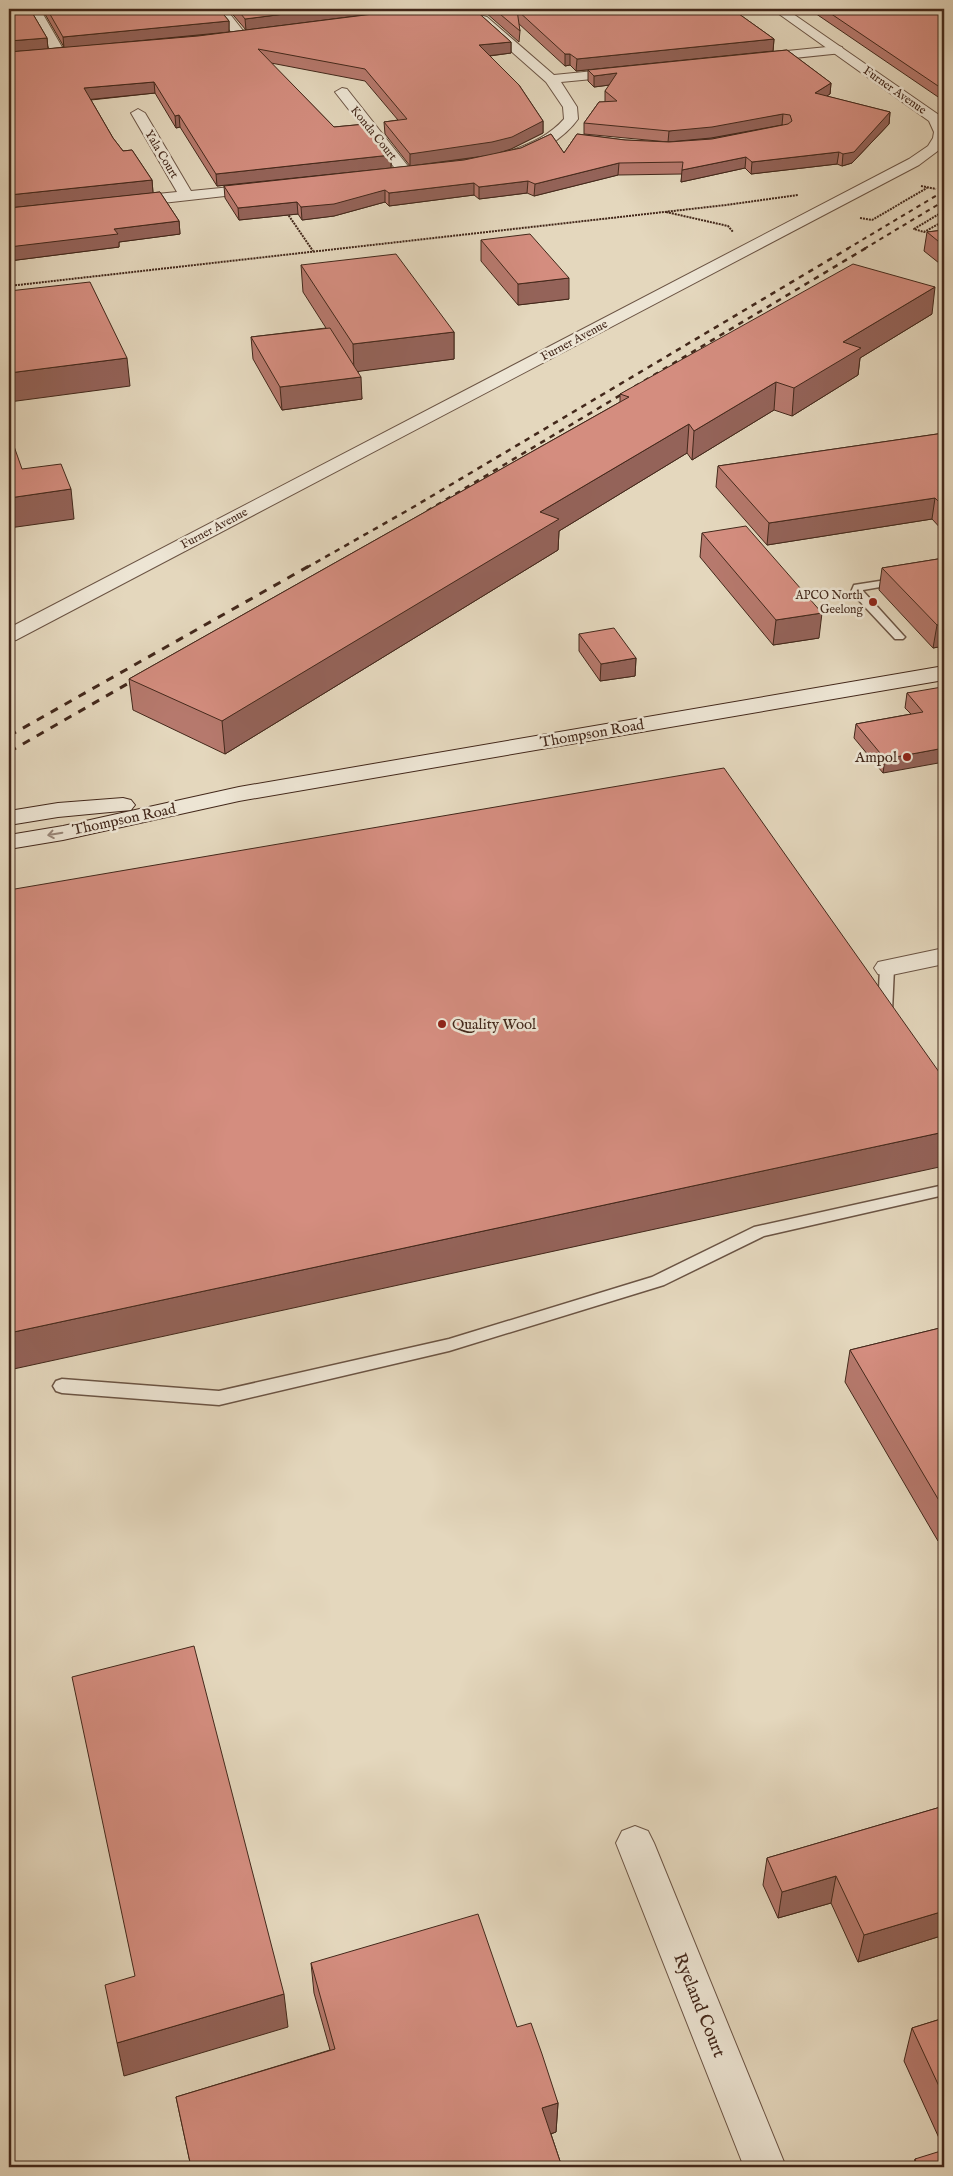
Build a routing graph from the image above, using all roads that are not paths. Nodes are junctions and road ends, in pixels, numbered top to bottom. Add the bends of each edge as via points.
1 (34, 9) edge
2 (220, 9) edge
3 (778, 9) edge
4 (477, 10) edge
5 (225, 38) edge
6 (837, 50) junction
7 (43, 56) edge
8 (747, 59) edge
9 (637, 70) edge
10 (551, 79) junction
11 (342, 92) dead end
12 (138, 113) dead end
13 (554, 137) junction
14 (574, 139) edge
15 (507, 156) edge
16 (422, 171) edge
17 (406, 173) junction
18 (388, 175) edge
19 (276, 187) edge
20 (187, 196) junction
21 (108, 204) edge
22 (906, 580) edge
23 (9, 636) edge
24 (899, 637) dead end
25 (944, 673) edge
26 (239, 794) junction
27 (9, 818) edge
28 (9, 842) edge
29 (944, 956) edge
30 (887, 968) joint
31 (895, 1026) edge
32 (944, 1190) edge
33 (62, 1386) dead end
34 (635, 1843) dead end
35 (765, 2167) edge

1 - 7 street via 64,54
2 - 5 street via 247,36
3 - 6 street, Furner Avenue
4 - 10 street
6 - 8 street
6 - 23 street, Furner Avenue via 938,121 944,135 938,146 914,162
9 - 10 street
10 - 13 street via 570,108 571,119
11 - 17 street, Konda Court
12 - 20 street, Yala Court
13 - 14 street
13 - 15 street
16 - 17 street
17 - 18 street
19 - 20 street
20 - 21 street
22 - 24 lane via 858,587 857,592
25 - 26 street, Thompson Road
26 - 27 street, Thompson Road via 58,810
26 -> 28 street, Thompson Road
29 - 30 street
30 - 31 lane via 884,1011
32 - 33 lane via 760,1231 658,1281 449,1345 228,1396 218,1398
34 - 35 street, Ryeland Court

